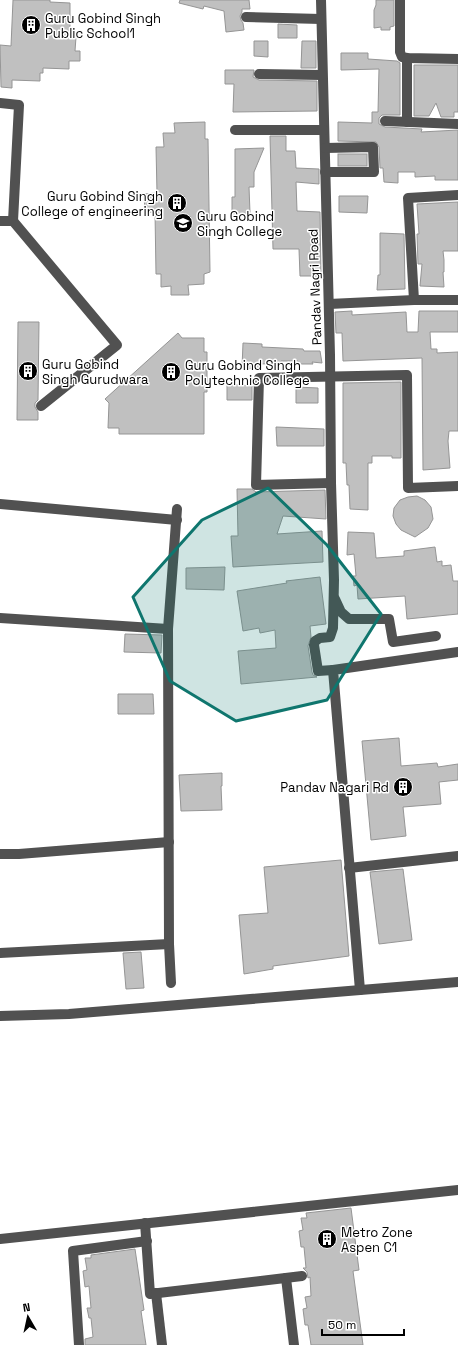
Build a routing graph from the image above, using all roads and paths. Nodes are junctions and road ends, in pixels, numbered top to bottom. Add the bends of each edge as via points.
1 (321, 0) edge
2 (400, 0) edge
3 (246, 17) dead end
4 (321, 18) junction
5 (407, 58) junction
6 (458, 59) edge
7 (259, 74) dead end
8 (322, 75) junction
9 (0, 103) edge
10 (385, 121) dead end
11 (407, 122) junction
12 (458, 124) edge
13 (235, 130) dead end
14 (324, 130) junction
15 (325, 148) junction
16 (325, 172) junction
17 (458, 195) edge
18 (0, 221) edge
19 (13, 221) junction
20 (414, 300) junction
21 (458, 300) edge
22 (329, 304) junction
23 (330, 377) junction
24 (41, 406) dead end
25 (331, 483) junction
26 (458, 486) edge
27 (0, 504) edge
28 (178, 509) dead end
29 (177, 520) junction
30 (334, 595) junction
31 (0, 618) edge
32 (168, 629) junction
33 (436, 636) dead end
34 (458, 652) edge
35 (333, 670) junction
36 (169, 842) junction
37 (0, 854) edge
38 (458, 856) edge
39 (349, 868) junction
40 (169, 944) junction
41 (0, 953) edge
42 (458, 982) edge
43 (170, 983) dead end
44 (360, 990) junction
45 (0, 1016) edge
46 (458, 1190) edge
47 (145, 1223) junction
48 (0, 1239) edge
49 (147, 1241) junction
50 (302, 1276) dead end
51 (286, 1278) junction
52 (156, 1293) junction
53 (79, 1345) edge
54 (162, 1345) edge
55 (294, 1345) edge

1 - 4 street, Pandav Nagri Road
2 - 5 street via 400,52 402,57
3 - 4 street
4 - 8 street, Pandav Nagri Road
5 - 6 street
5 - 11 street
7 - 8 street
8 - 14 street, Pandav Nagri Road
9 - 19 street via 19,105
10 - 11 street
11 - 12 street
13 - 14 street
14 - 15 street, Pandav Nagri Road
15 - 16 street, Pandav Nagri Road
15 - 16 street via 373,147 374,172
16 - 22 street, Pandav Nagri Road
17 - 20 street via 408,198
18 - 19 street
19 - 24 street via 117,345
20 - 21 street
20 - 22 street
22 - 23 street, Pandav Nagri Road
23 - 25 street, Pandav Nagri Road
23 - 25 street via 259,378 256,486
23 - 26 street via 407,375 408,488
25 - 30 street, Pandav Nagri Road
27 - 29 street
28 - 29 street
29 - 32 street
30 - 33 street via 341,612 350,619 389,619 393,642
30 - 35 street, Pandav Nagri Road via 333,628 330,637 320,638 314,645 318,671
31 - 32 street
32 - 36 street
34 - 35 street
35 - 39 street
36 - 37 street
36 - 40 street
38 - 39 street
39 - 44 street
40 - 41 street
40 - 43 street
42 - 44 street
44 - 45 street via 69,1014
46 - 47 street
47 - 48 street
47 - 49 street
49 - 52 street via 150,1294
49 - 53 street via 73,1251
50 - 51 street
51 - 52 street
51 - 55 street
52 - 54 street

